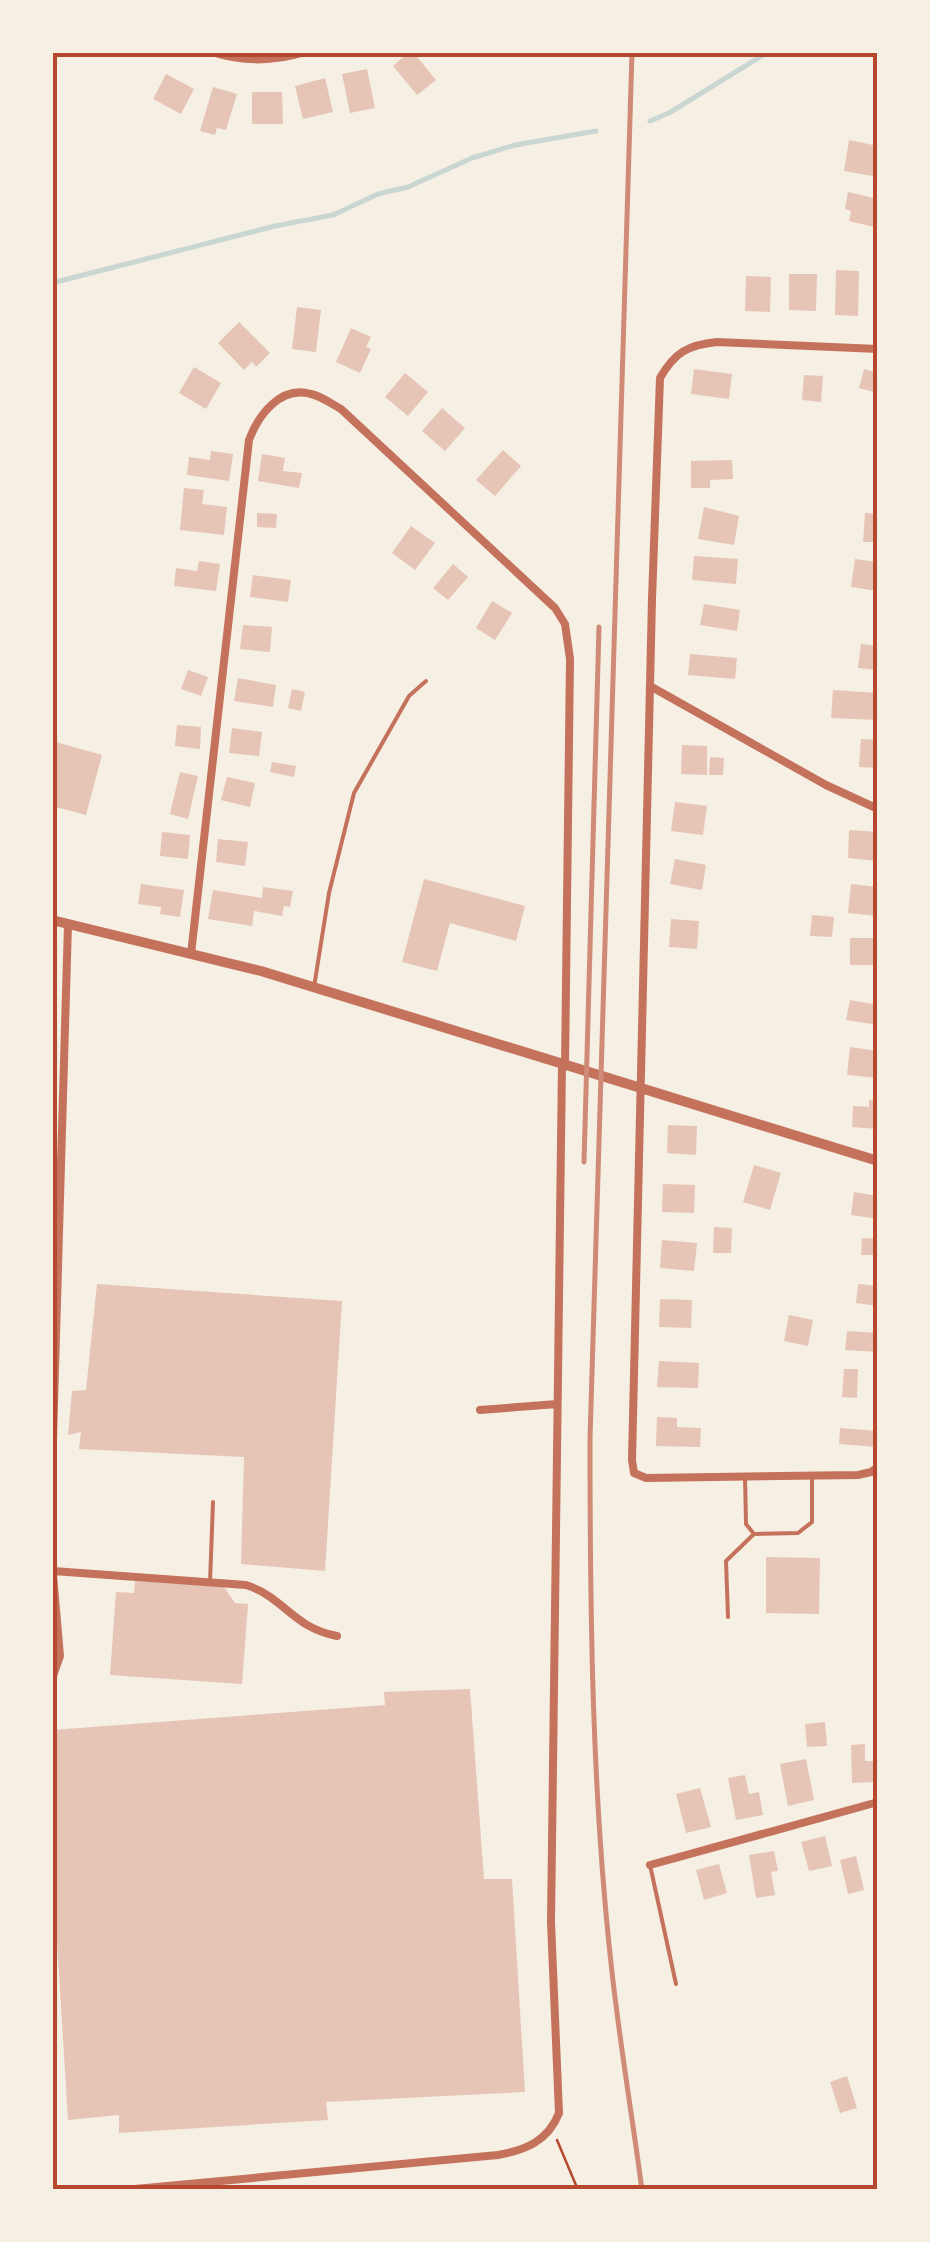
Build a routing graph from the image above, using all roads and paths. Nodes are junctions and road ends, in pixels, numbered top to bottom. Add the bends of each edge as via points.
1 (212, 52) edge
2 (305, 52) edge
3 (878, 349) edge
4 (426, 681) dead end
5 (650, 686) junction
6 (878, 809) edge
7 (52, 920) edge
8 (68, 924) junction
9 (191, 954) junction
10 (314, 987) junction
11 (563, 1065) junction
12 (642, 1091) junction
13 (878, 1161) edge
14 (558, 1404) junction
15 (480, 1410) dead end
16 (878, 1467) edge
17 (52, 1473) edge
18 (745, 1477) junction
19 (812, 1477) junction
20 (213, 1502) dead end
21 (754, 1534) junction
22 (52, 1562) edge
23 (53, 1570) edge
24 (210, 1582) junction
25 (728, 1617) dead end
26 (338, 1636) dead end
27 (52, 1679) edge
28 (878, 1802) edge
29 (650, 1864) joint
30 (676, 1984) dead end
31 (552, 2129) junction
32 (124, 2190) edge
33 (578, 2190) edge

1 - 2 street via 279,60
3 - 5 street via 718,342 672,357 660,378
4 - 10 lane via 409,696 354,793 328,892
5 - 6 street
5 - 12 street
7 - 8 street
8 - 9 street
8 - 17 street
9 - 10 street
9 - 11 street via 249,440 262,412 278,400 311,394 341,409 565,624 570,659
10 - 11 street
11 - 12 street
11 - 14 street
12 - 13 street
12 - 18 street via 634,1472 646,1478
14 - 15 street
14 - 31 street via 551,1922 559,2113
16 - 19 street
18 - 19 street
18 - 21 lane via 746,1524
19 - 21 lane via 812,1522 798,1533
20 - 24 lane
21 - 25 lane via 726,1561
22 - 23 street
23 - 24 street
23 - 27 street via 60,1656
24 - 26 street via 258,1589 298,1622
28 - 29 street
29 - 30 lane
31 - 32 street via 530,2147 498,2155
31 - 33 path

